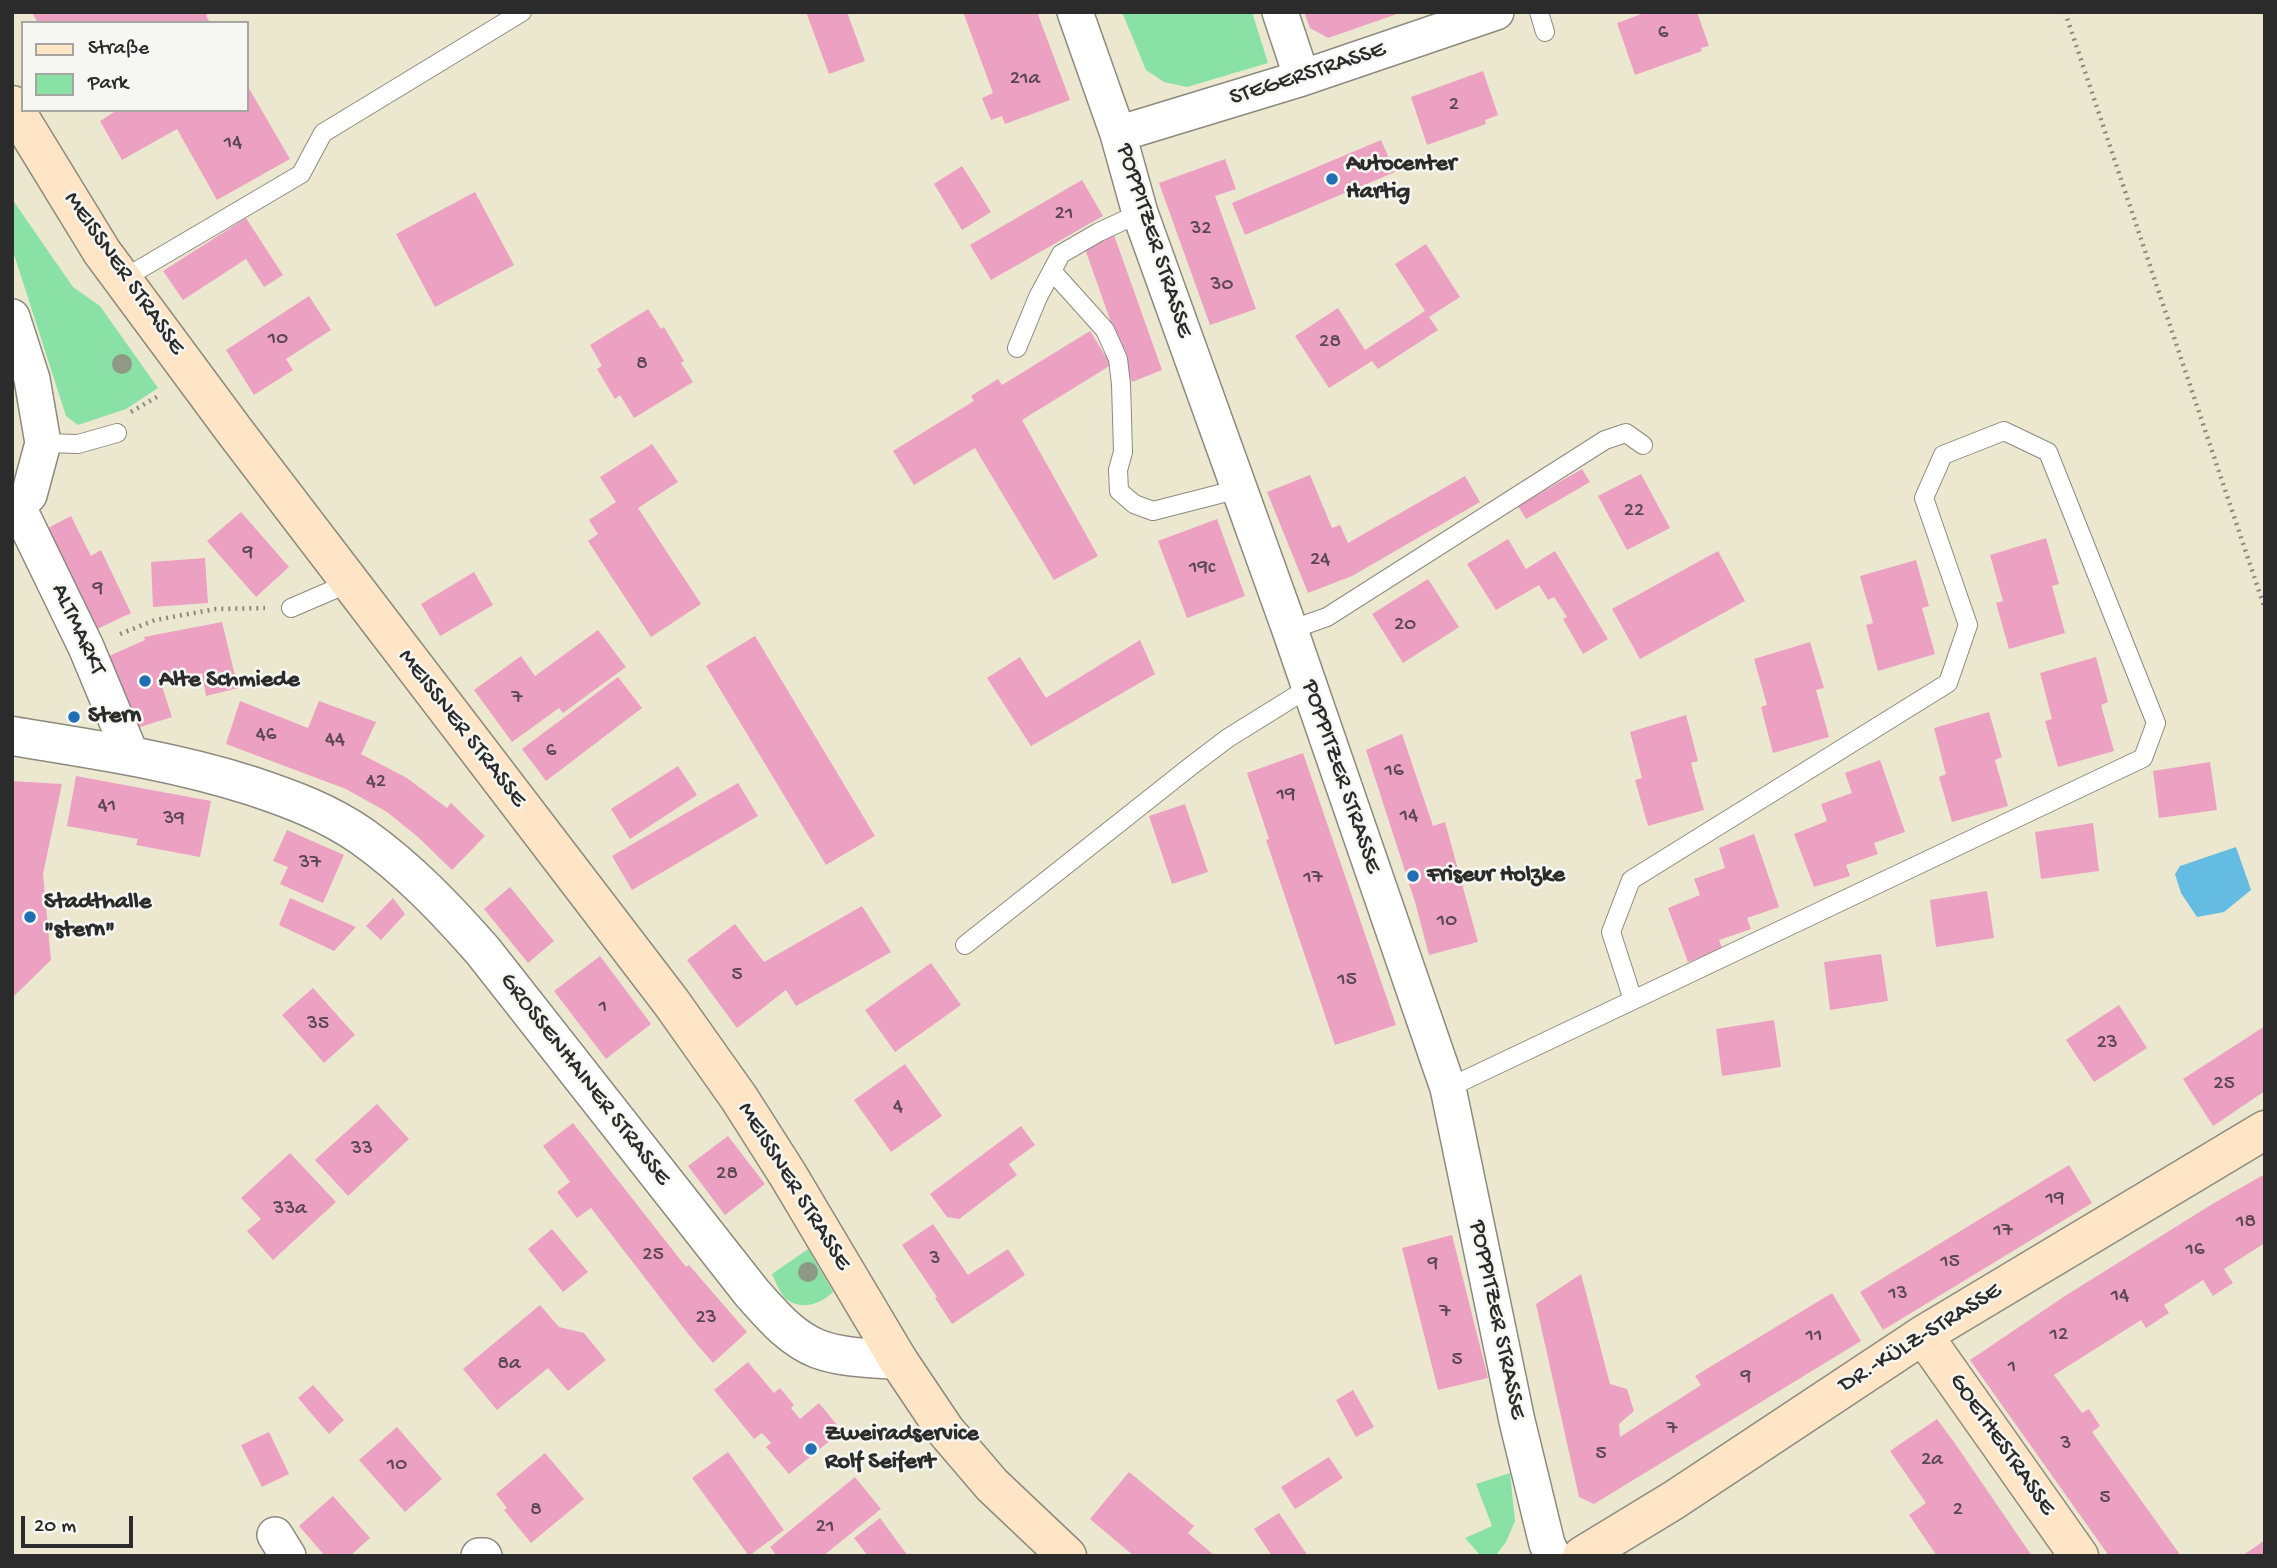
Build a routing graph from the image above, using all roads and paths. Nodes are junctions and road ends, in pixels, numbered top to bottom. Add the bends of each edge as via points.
1 (522, 12) edge
2 (1075, 12) edge
3 (1280, 12) edge
4 (1496, 12) edge
5 (1538, 12) edge
6 (2065, 12) edge
7 (1545, 32) dead end
8 (1302, 78) junction
9 (12, 105) edge
10 (1118, 134) junction
11 (1140, 213) junction
12 (1052, 271) junction
13 (123, 279) junction
14 (12, 317) edge
15 (1017, 348) dead end
16 (194, 376) junction
17 (117, 433) joint
18 (43, 443) junction
19 (1643, 445) dead end
20 (1239, 489) junction
21 (20, 505) edge
22 (349, 583) junction
23 (291, 608) joint
24 (2265, 609) edge
25 (1290, 630) junction
26 (86, 647) junction
27 (1310, 687) junction
28 (12, 736) edge
29 (131, 755) junction
30 (965, 945) dead end
31 (1633, 1000) junction
32 (1448, 1088) junction
33 (2265, 1130) edge
34 (1923, 1335) junction
35 (898, 1360) junction
36 (1066, 1556) edge
37 (1553, 1556) edge
38 (1583, 1556) edge
39 (2079, 1556) edge

1 - 13 lane via 323,132 301,174
2 - 10 street, POPPITZER STRASSE
3 - 8 street
4 - 8 street, STEGERSTRASSE
5 - 7 lane
6 - 24 path
8 - 10 street, STEGERSTRASSE
9 - 13 main road, MEISSNER STRASSE
10 - 11 street, POPPITZER STRASSE
11 - 12 lane via 1061,254
11 - 20 street, POPPITZER STRASSE
12 - 15 lane
12 - 20 lane via 1105,330 1118,359 1123,452 1119,491 1134,504 1153,511
13 - 16 main road, MEISSNER STRASSE
14 - 18 street via 32,379
16 - 17 path via 130,412
16 - 22 main road, MEISSNER STRASSE
17 - 18 lane via 78,444
18 - 21 street
19 - 25 lane via 1626,433 1605,440 1327,617
20 - 25 street, POPPITZER STRASSE
21 - 26 street, ALTMARKT
22 - 23 lane
22 - 35 main road, MEISSNER STRASSE via 671,1002 788,1175
23 - 26 path via 216,608 155,620
25 - 27 street, POPPITZER STRASSE
26 - 29 street, ALTMARKT
27 - 30 lane via 1228,738
27 - 32 street, POPPITZER STRASSE
28 - 29 street, GROSSENHAINER STRASSE
29 - 35 street, GROSSENHAINER STRASSE via 215,774 321,812 406,870 483,951 777,1321 818,1349
31 - 31 lane via 2143,758 2156,723 2048,452 2004,431 1943,456 1924,499 1968,625 1948,683 1631,880 1611,932
31 - 32 lane
32 - 37 street, POPPITZER STRASSE via 1517,1421
33 - 34 main road, DR.-KÜLZ-STRASSE
34 - 38 main road, DR.-KÜLZ-STRASSE
34 - 39 main road, GOETHESTRASSE
35 - 36 main road via 945,1430 992,1485

